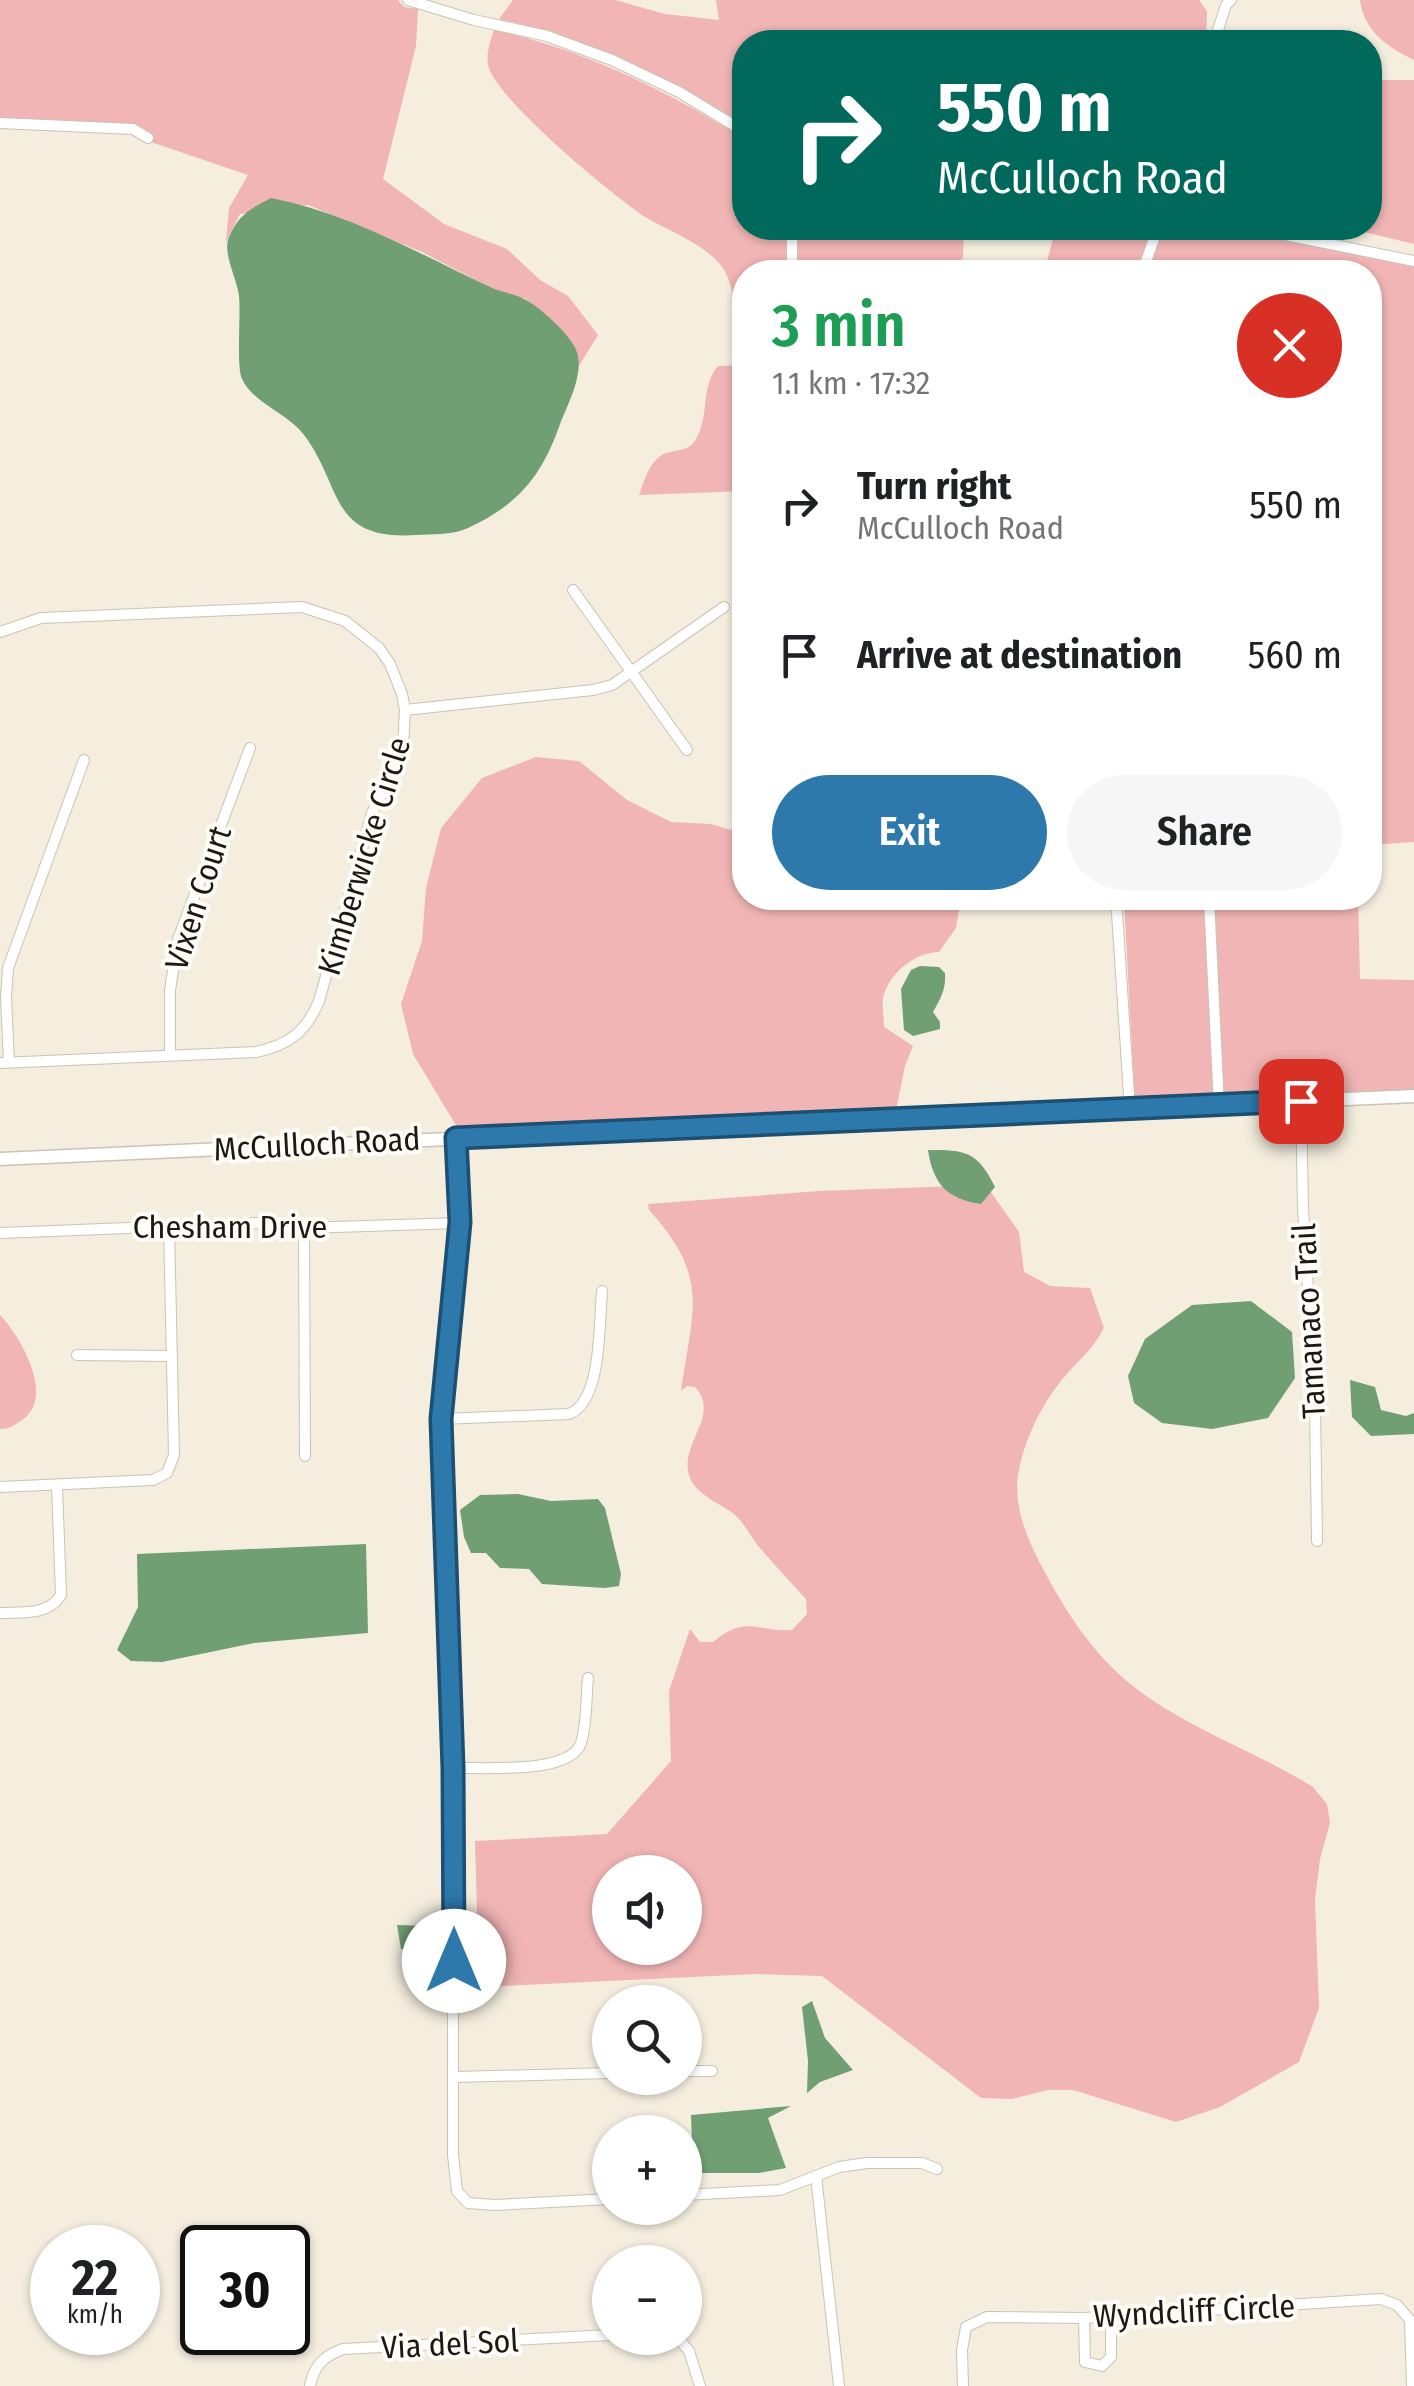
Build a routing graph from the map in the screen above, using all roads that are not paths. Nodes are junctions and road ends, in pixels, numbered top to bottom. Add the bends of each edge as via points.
1 (408, 0) edge
2 (1231, 0) edge
3 (1218, 30) edge
4 (0, 124) edge
5 (732, 124) edge
6 (148, 138) dead end
7 (1310, 240) edge
8 (1414, 261) edge
9 (573, 590) dead end
10 (724, 607) dead end
11 (0, 632) edge
12 (632, 672) junction
13 (405, 710) junction
14 (250, 748) dead end
15 (687, 750) dead end
16 (84, 760) dead end
17 (1117, 910) edge
18 (1210, 910) edge
19 (170, 1054) junction
20 (4, 1062) edge
21 (1414, 1096) edge
22 (1301, 1101) junction
23 (1219, 1106) junction
24 (1130, 1110) junction
25 (456, 1138) junction
26 (0, 1159) edge
27 (460, 1222) junction
28 (169, 1226) junction
29 (304, 1228) junction
30 (0, 1234) edge
31 (602, 1291) dead end
32 (77, 1356) dead end
33 (170, 1356) junction
34 (441, 1419) junction
35 (305, 1456) dead end
36 (57, 1486) junction
37 (0, 1487) edge
38 (1317, 1541) dead end
39 (0, 1613) edge
40 (588, 1678) dead end
41 (453, 1768) junction
42 (702, 2070) edge
43 (712, 2070) dead end
44 (592, 2073) edge
45 (455, 2077) junction
46 (937, 2170) dead end
47 (816, 2176) junction
48 (702, 2194) edge
49 (592, 2200) edge
50 (1111, 2316) junction
51 (1084, 2318) junction
52 (592, 2336) edge
53 (690, 2355) edge
54 (310, 2386) edge
55 (700, 2386) edge
56 (839, 2386) edge
57 (963, 2386) edge
58 (1412, 2386) edge

1 - 5 street via 612,60
2 - 3 street
4 - 6 street via 134,130
7 - 8 street
9 - 12 street
10 - 12 street
11 - 13 street, Kimberwicke Circle via 41,618 302,607 345,620 371,640 390,664
12 - 13 street via 593,690
12 - 15 street
13 - 19 street, Kimberwicke Circle via 400,756 372,813 311,1020 274,1048
14 - 19 street, Vixen Court via 178,939
16 - 20 street via 8,968
17 - 24 street
18 - 23 street
19 - 20 street, Kimberwicke Circle
21 - 22 street, McCulloch Road
22 - 23 street, McCulloch Road
22 - 38 street, Tamanaco Trail
23 - 24 street, McCulloch Road
24 - 25 street, McCulloch Road
25 - 26 street, McCulloch Road
25 - 27 street
27 - 29 street, Chesham Drive
27 - 34 street
28 - 29 street, Chesham Drive
28 - 30 street, Chesham Drive
28 - 33 street
29 - 35 street
31 - 34 street via 592,1391 580,1410
32 - 33 street
33 - 36 street via 174,1454 167,1473 153,1480
34 - 41 street
36 - 37 street
36 - 39 street via 61,1595 54,1606 38,1611
40 - 41 street via 581,1744 572,1756 555,1764
41 - 45 street
42 - 43 street
44 - 45 street
45 - 49 street via 457,2191 468,2203
46 - 47 street via 922,2162 868,2163
47 - 48 street via 780,2190
47 - 56 street
50 - 51 street, Wyndcliff Circle
50 - 51 street via 1112,2357 1102,2366 1085,2362
50 - 58 street, Wyndcliff Circle via 1380,2300 1397,2305 1410,2320
51 - 57 street, Wyndcliff Circle via 987,2317 966,2326
52 - 54 street, Via del Sol via 343,2349 326,2355
53 - 55 street

